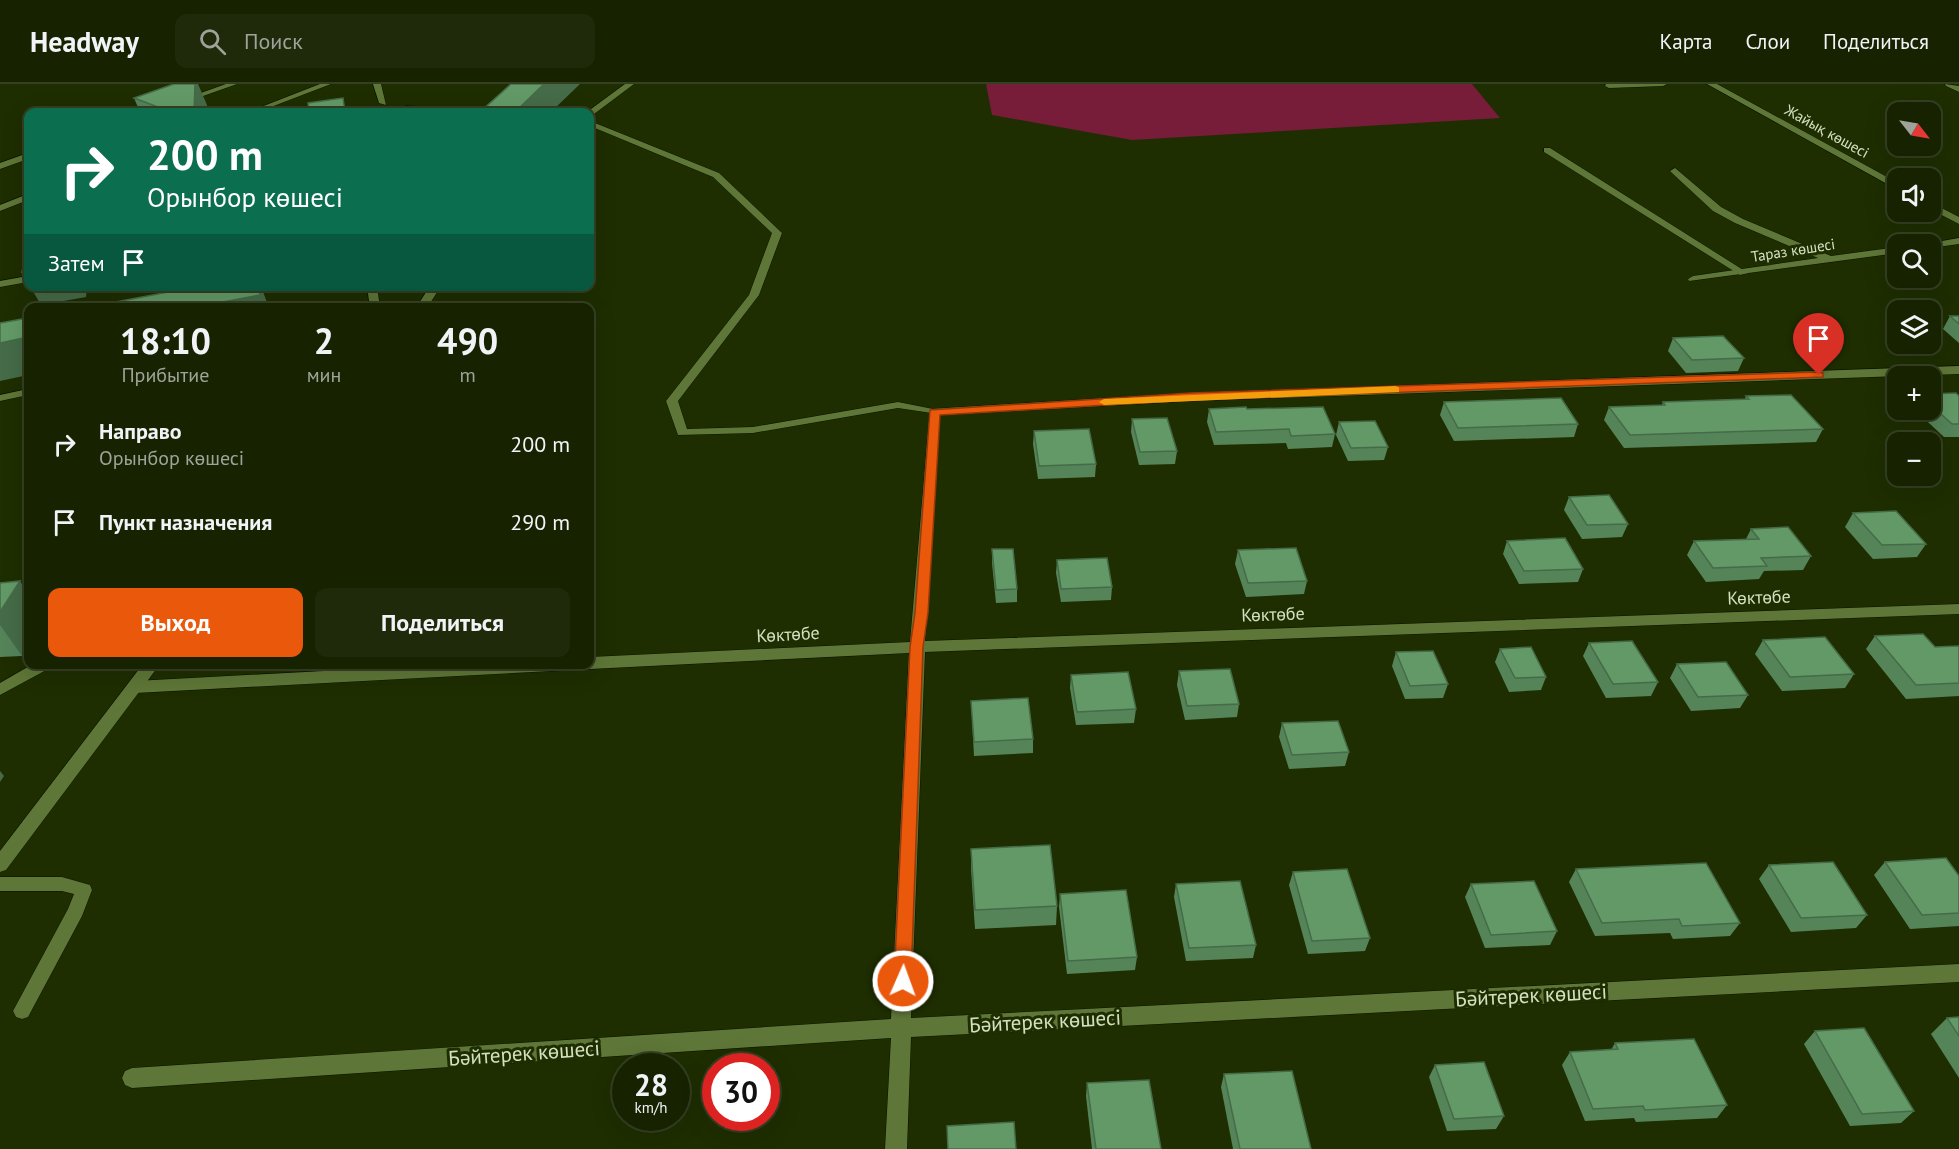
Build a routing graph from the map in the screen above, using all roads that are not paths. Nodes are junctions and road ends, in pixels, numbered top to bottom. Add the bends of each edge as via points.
1 (233, 84) edge
2 (327, 84) edge
3 (378, 84) edge
4 (630, 84) edge
5 (1663, 84) edge
6 (1711, 84) edge
7 (1949, 84) edge
8 (1609, 86) dead end
9 (1959, 89) edge
10 (383, 103) dead end
11 (164, 108) edge
12 (268, 108) edge
13 (594, 111) edge
14 (594, 125) edge
15 (1547, 150) dead end
16 (24, 157) edge
17 (0, 166) edge
18 (1675, 171) dead end
19 (1887, 181) edge
20 (24, 199) edge
21 (0, 208) edge
22 (1941, 211) edge
23 (1959, 221) edge
24 (1959, 241) edge
25 (1941, 243) edge
26 (1887, 251) edge
27 (1828, 259) junction
28 (1743, 273) junction
29 (24, 277) edge
30 (1693, 279) dead end
31 (0, 284) edge
32 (1959, 370) edge
33 (24, 393) edge
34 (0, 398) edge
35 (934, 412) junction
36 (24, 588) edge
37 (0, 590) edge
38 (1959, 609) edge
39 (916, 647) junction
40 (594, 663) edge
41 (36, 669) edge
42 (148, 669) edge
43 (475, 669) edge
44 (135, 687) junction
45 (0, 690) edge
46 (0, 865) edge
47 (0, 884) edge
48 (1959, 973) edge
49 (21, 1011) dead end
50 (901, 1028) junction
51 (132, 1078) dead end
52 (896, 1149) edge

1 - 11 lane
2 - 12 lane
3 - 10 lane
4 - 13 street
5 - 8 lane
6 - 19 street, Жайық көшесі
7 - 9 street
14 - 35 lane via 716,175 777,233 754,295 672,401 682,433 753,430 898,405
15 - 28 lane
16 - 17 lane
18 - 27 street via 1724,213
20 - 21 lane
22 - 23 street
24 - 25 street
26 - 27 street, Тараз көшесі
27 - 28 street, Тараз көшесі
28 - 30 street, Тараз көшесі
29 - 31 lane
32 - 35 street via 1190,397
33 - 34 lane
35 - 39 street
36 - 37 lane
38 - 39 street, Көктөбе
39 - 40 street, Көктөбе
39 - 50 street
41 - 45 lane
42 - 44 street
43 - 44 street
44 - 46 street
47 - 49 lane via 62,884 84,890
48 - 50 street, Бәйтерек көшесі
50 - 51 street, Бәйтерек көшесі
50 - 52 street

